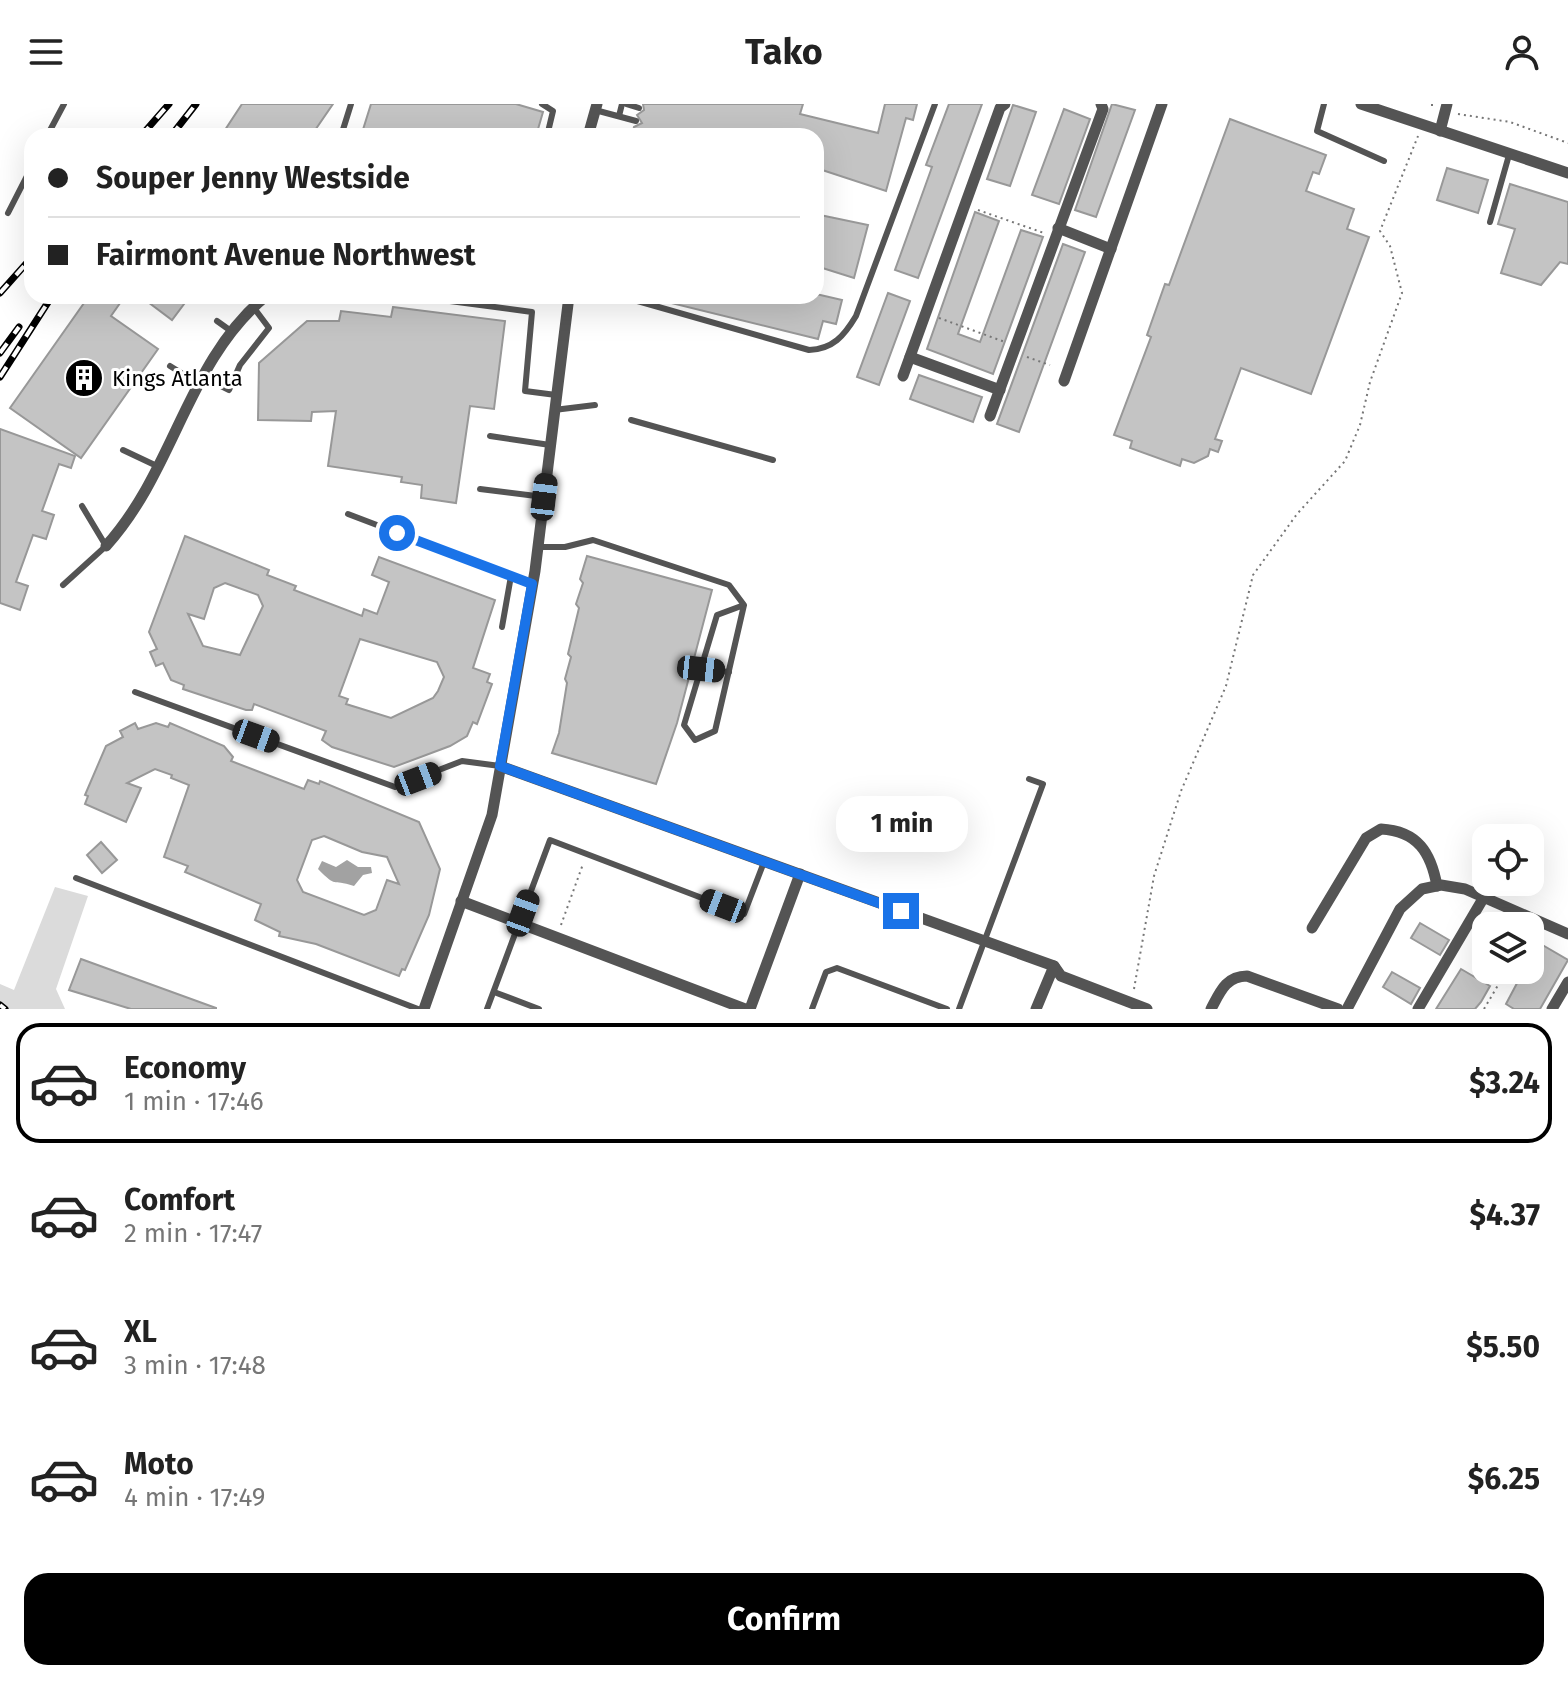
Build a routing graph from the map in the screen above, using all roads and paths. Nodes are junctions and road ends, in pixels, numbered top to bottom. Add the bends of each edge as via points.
1 (64, 104) edge
2 (351, 104) edge
3 (542, 104) edge
4 (624, 104) edge
5 (935, 104) edge
6 (1005, 104) edge
7 (1101, 104) edge
8 (1162, 104) edge
9 (1324, 104) edge
10 (1361, 104) edge
11 (1432, 104) edge
12 (596, 107) edge
13 (639, 108) dead end
14 (1446, 108) edge
15 (1430, 110) junction
16 (619, 116) junction
17 (636, 121) dead end
18 (1423, 126) junction
19 (51, 128) edge
20 (344, 128) edge
21 (549, 128) edge
22 (590, 128) edge
23 (1440, 131) junction
24 (1568, 143) edge
25 (1509, 155) junction
26 (1384, 161) dead end
27 (1568, 173) edge
28 (24, 182) edge
29 (973, 209) dead end
30 (8, 213) dead end
31 (1490, 222) dead end
32 (1058, 228) junction
33 (1046, 234) dead end
34 (1111, 249) junction
35 (257, 304) edge
36 (472, 304) edge
37 (568, 304) edge
38 (648, 304) edge
39 (254, 307) junction
40 (934, 316) dead end
41 (217, 321) dead end
42 (231, 331) junction
43 (1007, 342) dead end
44 (1019, 354) dead end
45 (910, 357) junction
46 (1050, 365) dead end
47 (170, 366) dead end
48 (903, 376) dead end
49 (201, 380) junction
50 (1064, 381) dead end
51 (1000, 390) junction
52 (556, 395) junction
53 (595, 405) dead end
54 (554, 410) junction
55 (990, 416) dead end
56 (631, 420) dead end
57 (490, 436) dead end
58 (550, 445) junction
59 (123, 450) dead end
60 (773, 460) dead end
61 (159, 467) junction
62 (480, 489) dead end
63 (544, 497) junction
64 (82, 506) dead end
65 (348, 514) dead end
66 (106, 546) junction
67 (538, 547) junction
68 (511, 576) junction
69 (532, 584) junction
70 (63, 585) dead end
71 (744, 605) junction
72 (502, 627) dead end
73 (701, 669) junction
74 (729, 672) junction
75 (135, 692) dead end
76 (500, 766) junction
77 (1029, 779) dead end
78 (764, 861) junction
79 (584, 862) dead end
80 (800, 874) junction
81 (76, 878) dead end
82 (1437, 886) junction
83 (1484, 897) junction
84 (461, 901) junction
85 (519, 923) junction
86 (561, 927) dead end
87 (1312, 928) dead end
88 (1568, 934) edge
89 (986, 942) junction
90 (1054, 966) junction
91 (1568, 982) edge
92 (1499, 984) edge
93 (494, 992) junction
94 (1128, 1002) junction
95 (421, 1009) edge
96 (487, 1009) edge
97 (539, 1009) edge
98 (748, 1009) edge
99 (812, 1009) edge
100 (947, 1009) edge
101 (959, 1009) edge
102 (1036, 1009) edge
103 (1147, 1009) edge
104 (1211, 1009) edge
105 (1338, 1009) edge
106 (1347, 1009) edge
107 (1418, 1009) edge
108 (1484, 1009) edge
109 (1552, 1009) edge

1 - 19 lane
2 - 20 lane
3 - 21 lane via 553,111
4 - 13 lane
4 - 16 lane
5 - 38 lane via 856,316 845,335 825,349 809,350
6 - 45 street
7 - 32 street
8 - 34 street
9 - 26 lane via 1317,131
10 - 18 street
11 - 15 path
12 - 16 lane
12 - 22 street
14 - 15 path
14 - 23 street
14 - 24 path via 1510,122
15 - 18 path
16 - 17 lane
18 - 23 street
18 - 94 path via 1380,231 1390,246 1402,293 1360,425 1345,461 1297,514 1253,575 1226,686 1181,791 1154,876
23 - 25 street
25 - 27 street
25 - 31 lane
28 - 30 lane
29 - 33 path
32 - 34 street
32 - 51 street
34 - 50 street
35 - 39 street
36 - 52 lane via 532,312 525,391
37 - 52 street
39 - 42 street
39 - 49 lane via 269,328 240,365 229,390
40 - 43 path
41 - 42 lane
42 - 49 street
44 - 46 path
45 - 48 street
45 - 51 street
47 - 49 lane
49 - 61 street
51 - 55 street
52 - 54 street
53 - 54 lane
54 - 58 street
56 - 60 lane
57 - 58 lane
58 - 63 street
59 - 61 lane
61 - 66 street via 145,496
62 - 63 lane
63 - 67 street
64 - 66 lane
65 - 68 lane
66 - 70 lane
67 - 69 street
67 - 71 lane via 593,540 729,585
68 - 69 lane
68 - 72 lane
69 - 76 street
71 - 73 lane via 717,615
71 - 74 lane
73 - 74 lane
73 - 74 lane via 684,725 695,740 715,731
75 - 76 lane via 395,787 462,761
76 - 78 street
76 - 84 street via 492,815
77 - 89 lane via 1043,784
78 - 80 street
78 - 85 lane via 744,914 550,840
79 - 86 path
80 - 89 street
80 - 98 street
81 - 95 lane
82 - 83 street
82 - 87 street via 1425,848 1381,829 1366,838
82 - 106 street via 1415,893 1400,909
83 - 88 street
83 - 107 street
84 - 85 street
84 - 95 street
85 - 93 lane
85 - 98 street
89 - 90 street
89 - 101 lane
90 - 94 street via 1061,976
90 - 102 street
91 - 109 street
92 - 108 path
93 - 96 lane
93 - 97 lane
94 - 103 street
99 - 100 lane via 826,972 837,968
104 - 105 street via 1236,976 1259,979

